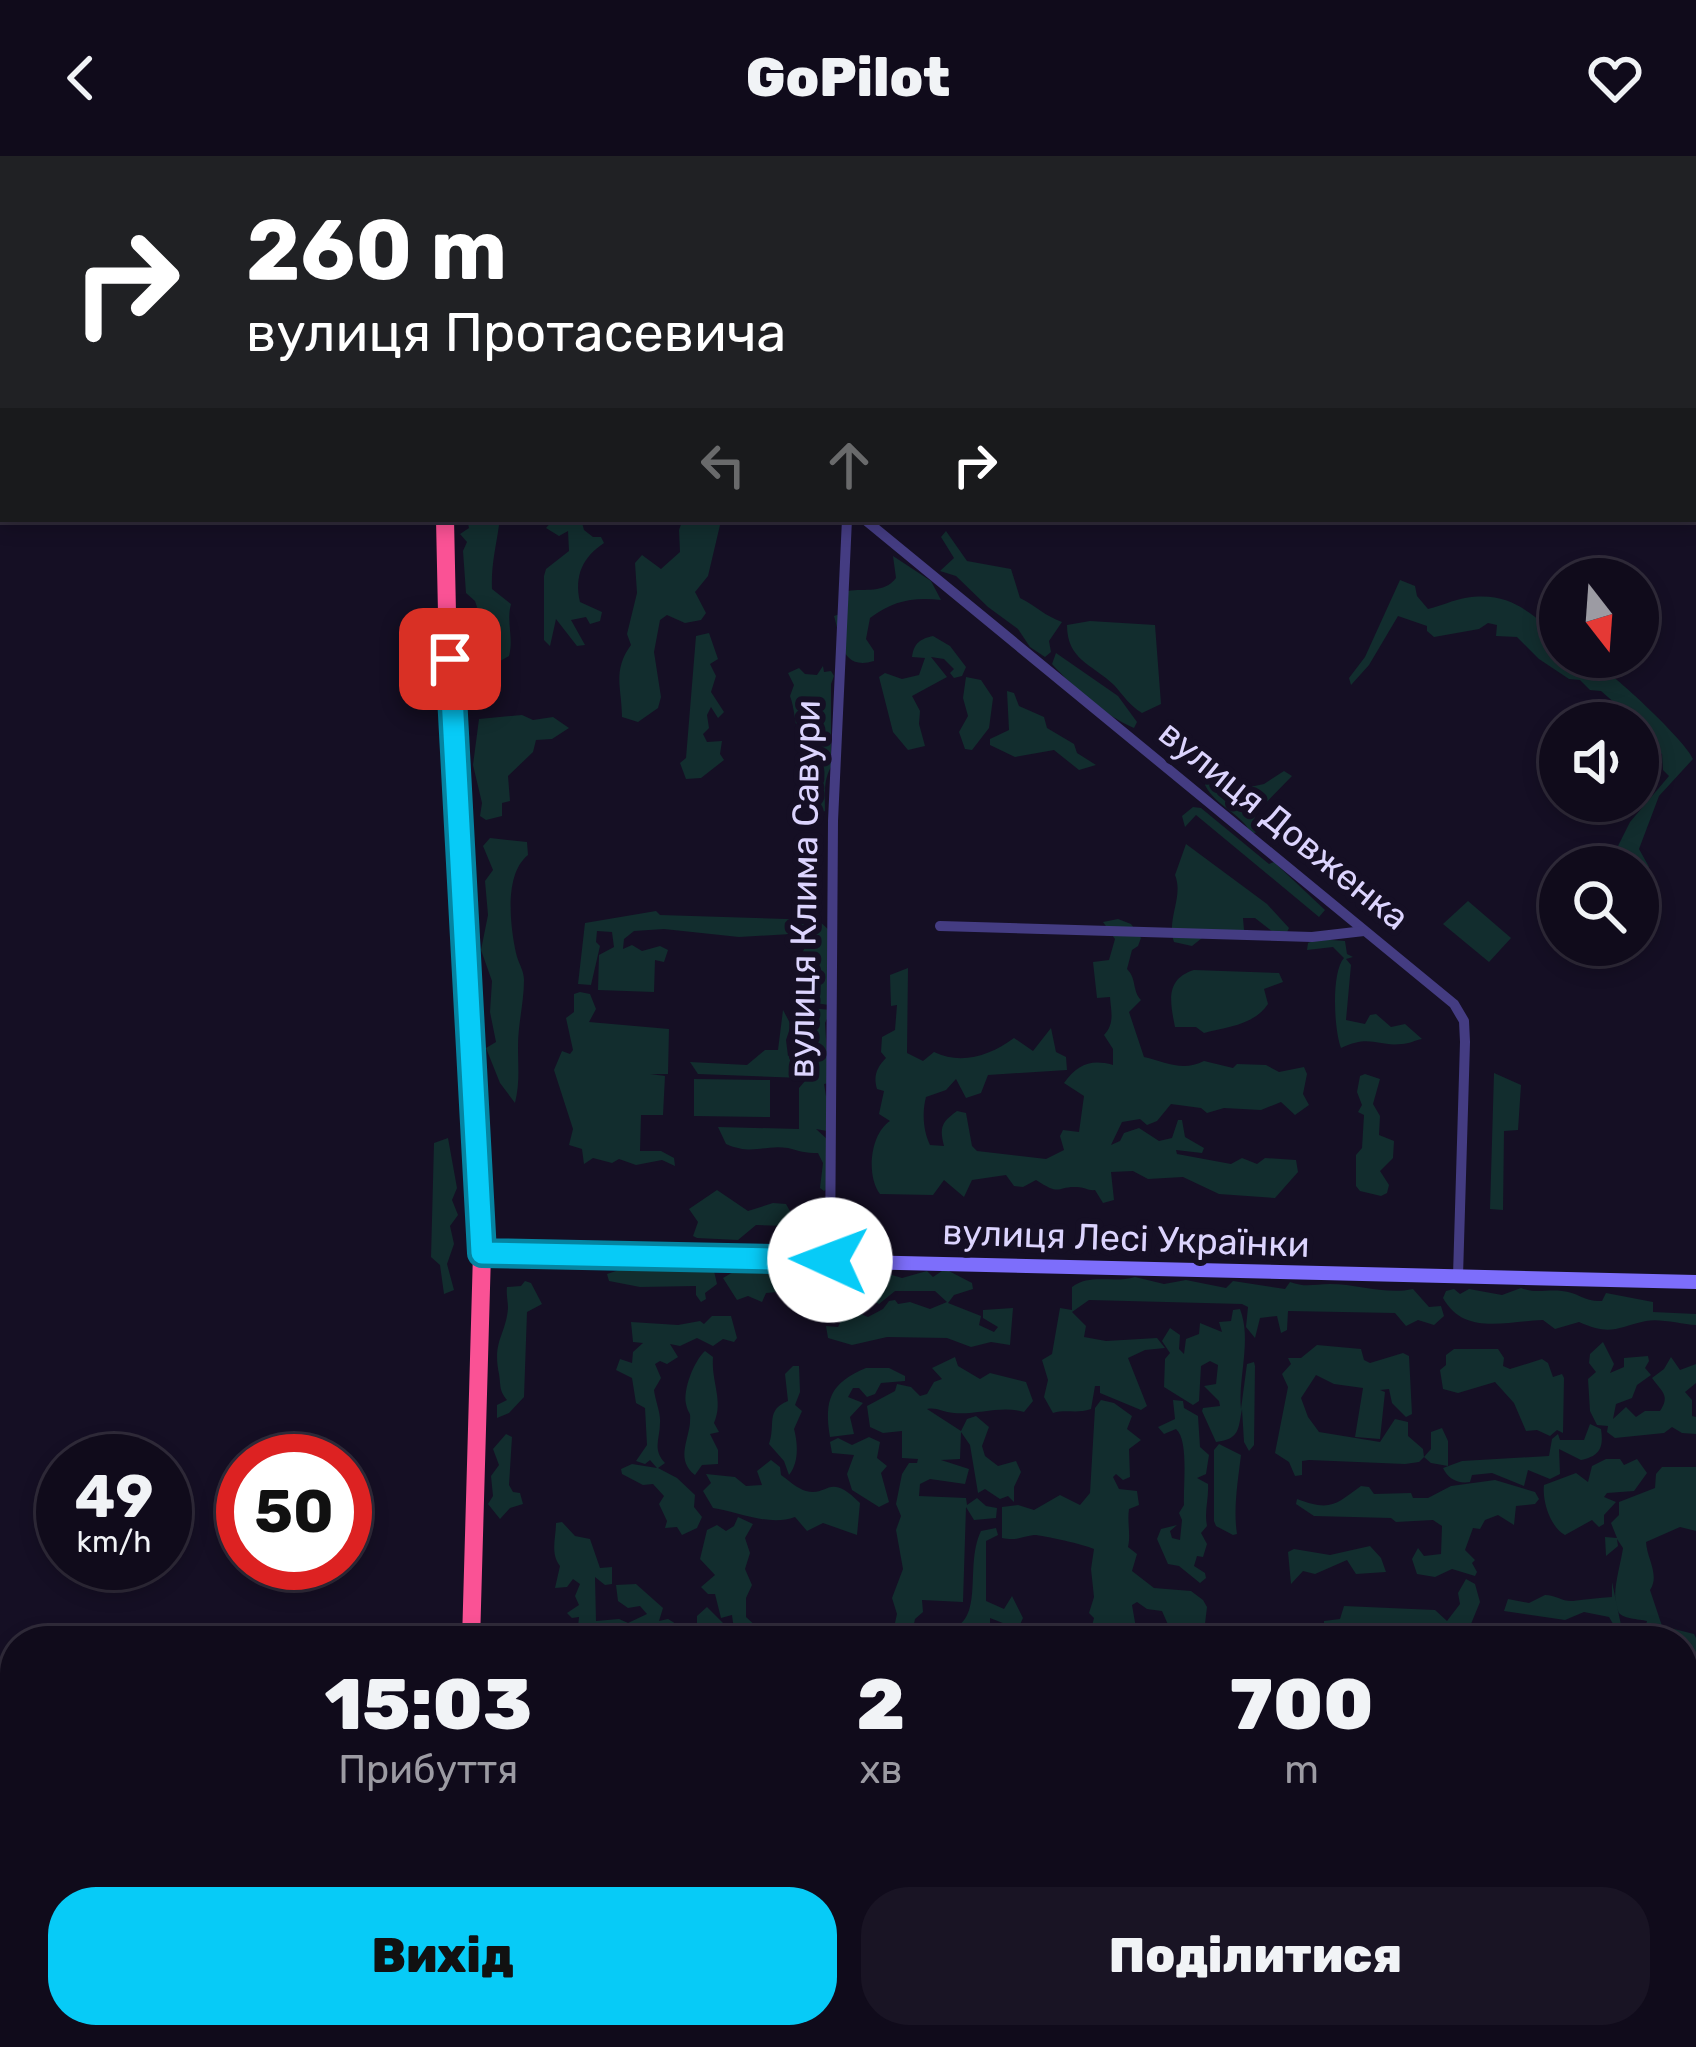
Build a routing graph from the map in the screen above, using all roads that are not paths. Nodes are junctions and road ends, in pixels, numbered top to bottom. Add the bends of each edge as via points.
1 (446, 522) edge
2 (847, 522) edge
3 (868, 522) edge
4 (940, 926) dead end
5 (1364, 931) junction
6 (482, 1253) junction
7 (830, 1260) junction
8 (1458, 1276) junction
9 (1696, 1282) edge
10 (471, 1626) edge

1 - 6 highway
2 - 7 street, вулиця Клима Савури via 834,778
3 - 5 street, вулиця Довженка
4 - 5 street via 1312,938
5 - 8 street, вулиця Довженка via 1446,997 1464,1022
6 - 7 main road, вулиця Лесі Українки
6 - 10 highway
7 - 8 main road, вулиця Лесі Українки
8 - 9 main road, вулиця Лесі Українки

